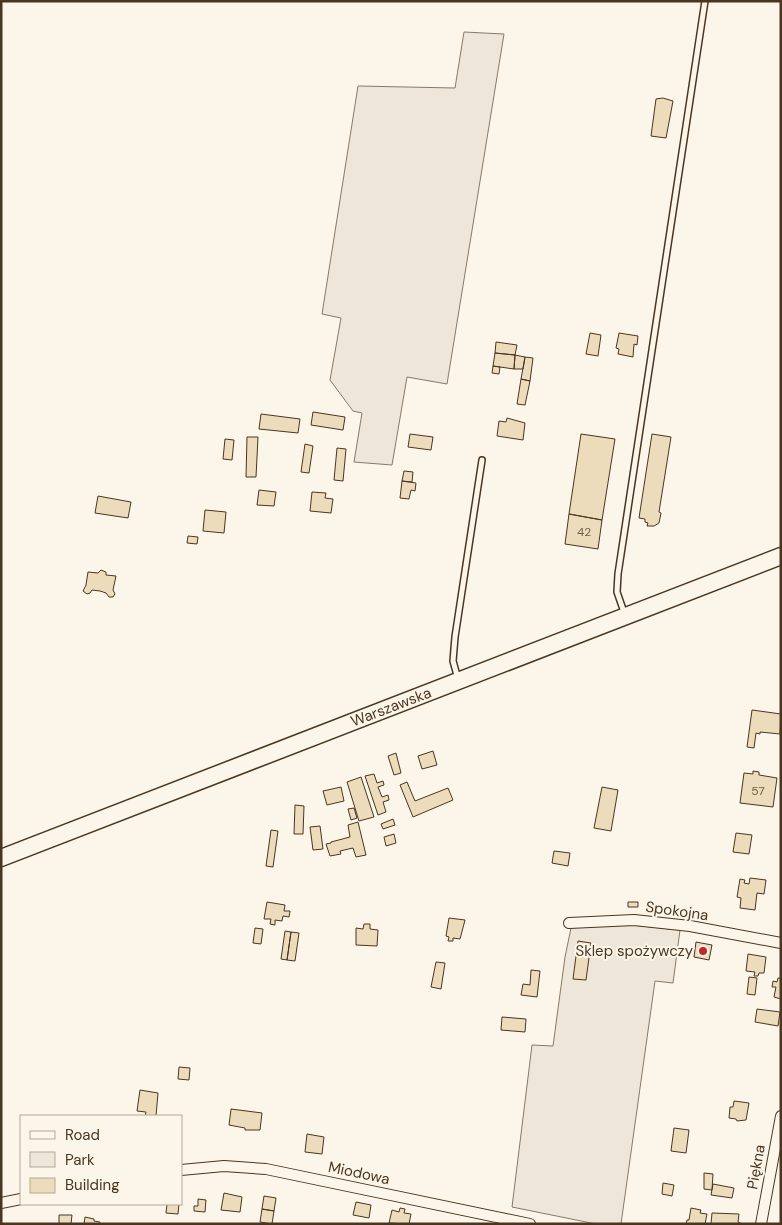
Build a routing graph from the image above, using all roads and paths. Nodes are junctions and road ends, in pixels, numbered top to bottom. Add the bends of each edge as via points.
1 (705, 1) edge
2 (482, 460) dead end
3 (781, 556) edge
4 (625, 617) junction
5 (459, 680) junction
6 (1, 858) edge
7 (569, 923) dead end
8 (781, 943) edge
9 (781, 1116) edge
10 (182, 1170) edge
11 (20, 1199) edge
12 (1, 1204) edge
13 (530, 1224) edge
14 (761, 1224) edge

1 - 4 lane via 618,574 617,592
2 - 5 lane via 452,661
3 - 4 main road, Warszawska
4 - 5 main road, Warszawska
5 - 6 main road, Warszawska
7 - 8 street, Spokojna via 634,920 690,926
9 - 14 street, Piękna
10 - 13 street, Miodowa via 224,1166 266,1169
11 - 12 street

